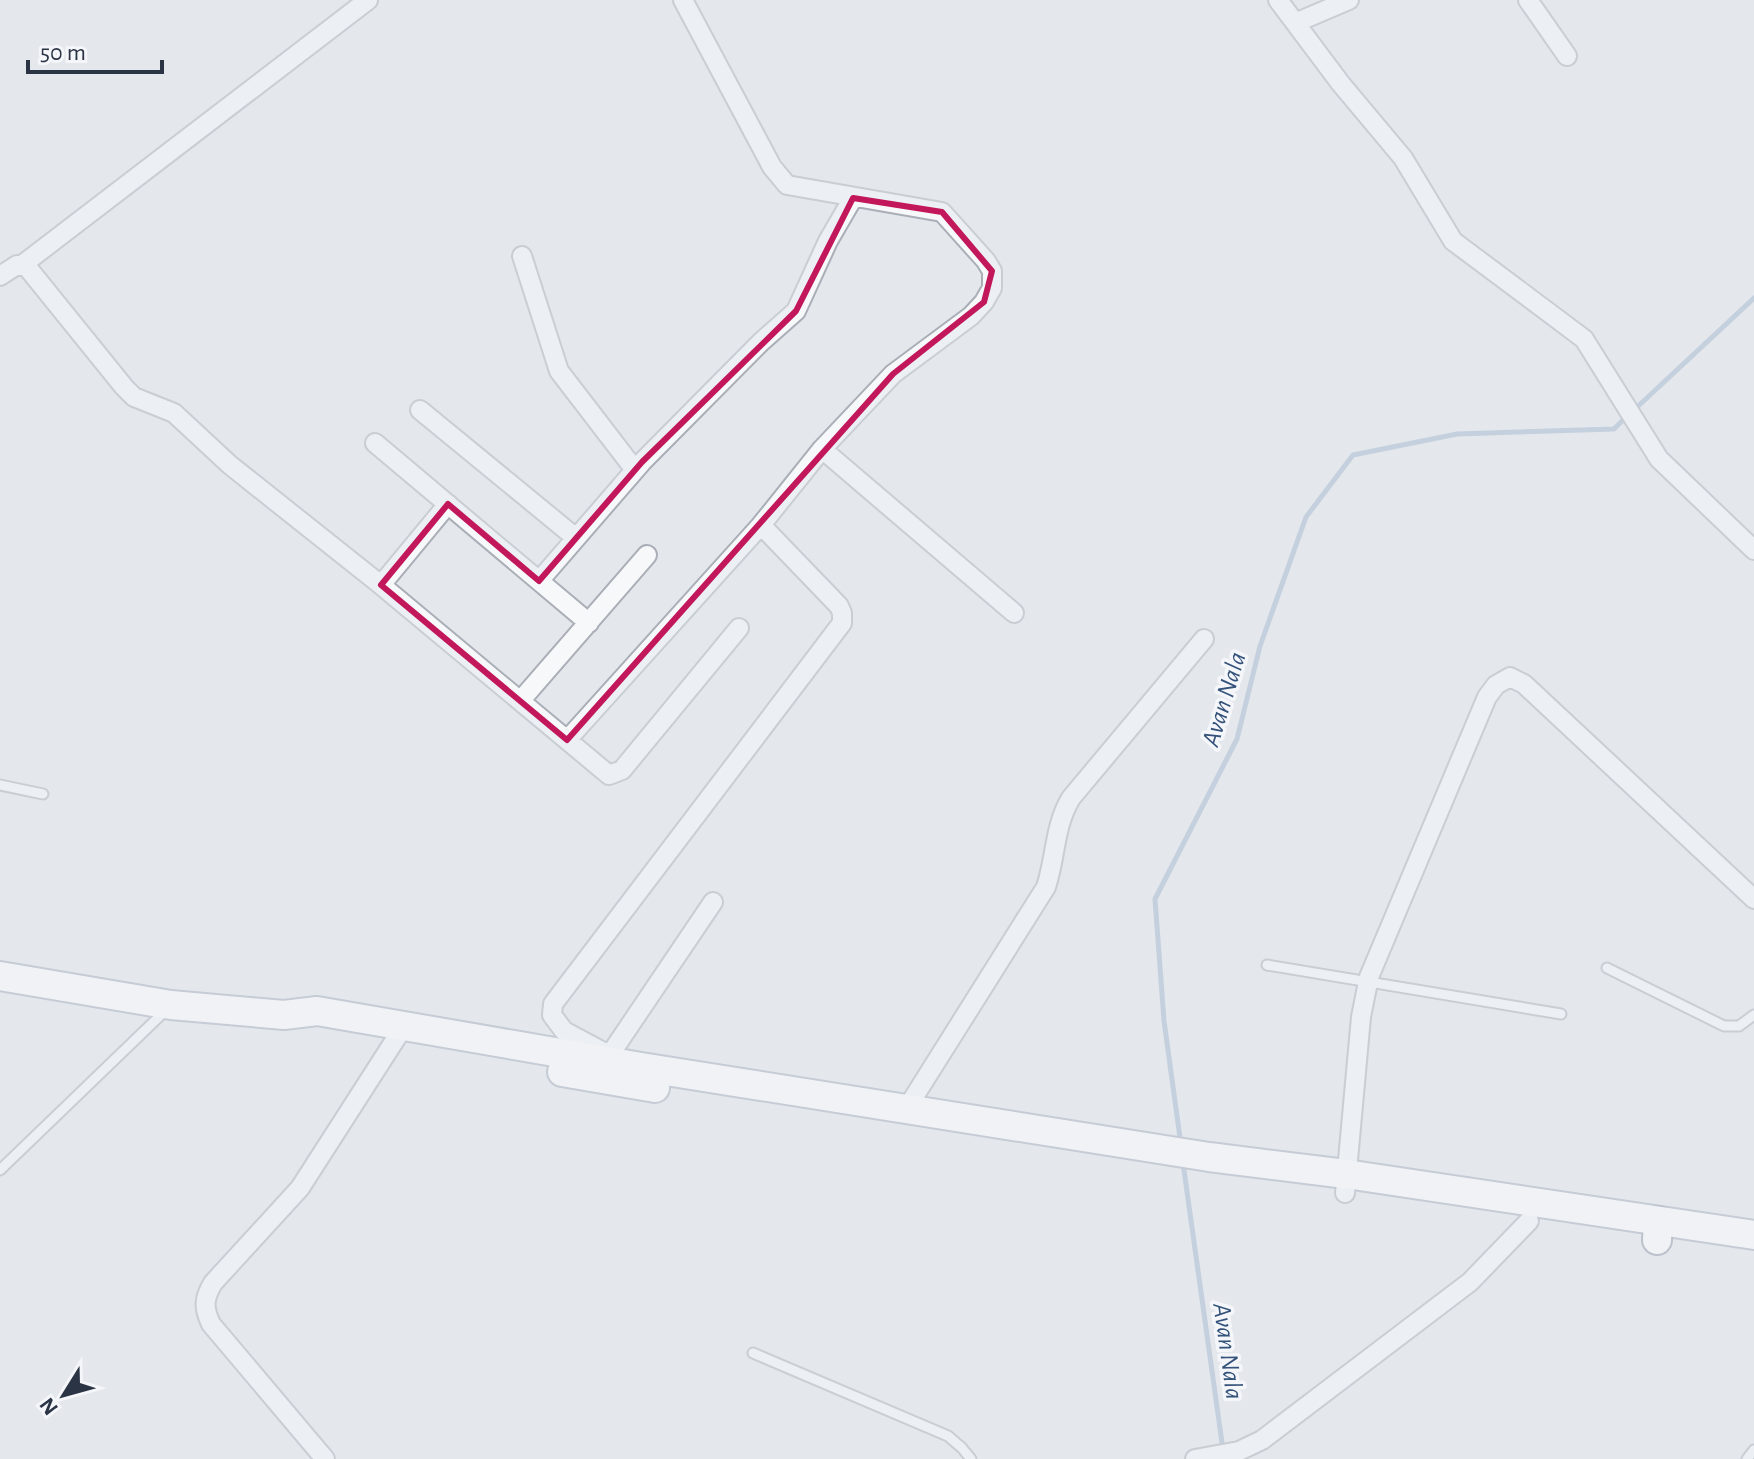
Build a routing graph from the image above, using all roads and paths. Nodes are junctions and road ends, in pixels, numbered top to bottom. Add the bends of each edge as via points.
1 (368, 0) edge
2 (683, 0) edge
3 (1278, 0) edge
4 (1349, 0) edge
5 (1528, 0) edge
6 (1295, 23) junction
7 (1567, 56) dead end
8 (853, 198) junction
9 (522, 256) dead end
10 (22, 265) junction
11 (0, 276) edge
12 (420, 410) dead end
13 (375, 443) dead end
14 (822, 449) junction
15 (635, 470) junction
16 (448, 504) junction
17 (761, 525) junction
18 (576, 538) junction
19 (1751, 542) edge
20 (647, 555) dead end
21 (539, 581) junction
22 (381, 585) junction
23 (1014, 613) dead end
24 (589, 623) junction
25 (739, 628) dead end
26 (1204, 639) dead end
27 (521, 700) junction
28 (567, 740) junction
29 (0, 785) edge
30 (43, 794) dead end
31 (1754, 899) edge
32 (713, 902) dead end
33 (1267, 965) dead end
34 (1607, 968) dead end
35 (8, 981) edge
36 (1367, 983) junction
37 (171, 1005) junction
38 (1561, 1014) dead end
39 (1754, 1015) edge
40 (399, 1034) junction
41 (604, 1065) junction
42 (907, 1108) junction
43 (1120, 1149) junction
44 (0, 1170) edge
45 (1345, 1184) junction
46 (1529, 1221) junction
47 (1658, 1230) junction
48 (1754, 1235) edge
49 (1754, 1254) edge
50 (753, 1353) dead end
51 (1754, 1450) edge
52 (1199, 1458) edge
53 (325, 1459) edge
54 (971, 1459) edge
55 (1747, 1459) edge

1 - 10 street
2 - 8 street via 779,178 794,188
3 - 6 street
4 - 6 street
5 - 7 street
6 - 19 street via 1403,158 1453,241 1584,339 1659,459
8 - 14 street via 942,212 986,261 992,288 971,316 893,374
8 - 15 street via 796,311
9 - 15 street via 559,371
10 - 11 street
10 - 22 street via 134,397 174,413 230,465
12 - 18 street
13 - 16 street
14 - 17 street
14 - 23 street
15 - 18 street
16 - 21 street
16 - 22 street
17 - 28 street
17 - 41 street via 839,606 842,623 553,1004 552,1015 564,1031
18 - 21 street
20 - 24 street
21 - 24 street
22 - 27 street
24 - 27 street
25 - 28 street via 622,770 609,775
26 - 42 street via 1071,798 1059,823 1046,887
27 - 28 street
29 - 30 lane
31 - 36 street via 1524,684 1510,677 1487,697
32 - 41 street
33 - 36 lane
34 - 39 lane via 1724,1026 1739,1026
35 - 37 main road
36 - 38 lane
36 - 45 street
37 - 40 main road via 284,1015 319,1030
37 - 44 lane
40 - 41 main road
40 - 53 street via 300,1188 205,1296 211,1324
41 - 42 main road
41 - 43 main road
42 - 43 main road
43 - 45 main road
45 - 46 main road
45 - 47 main road
46 - 47 main road
46 - 52 street via 1470,1282 1262,1440 1239,1451
47 - 48 main road
47 - 49 main road
50 - 54 lane via 948,1436
51 - 55 lane

